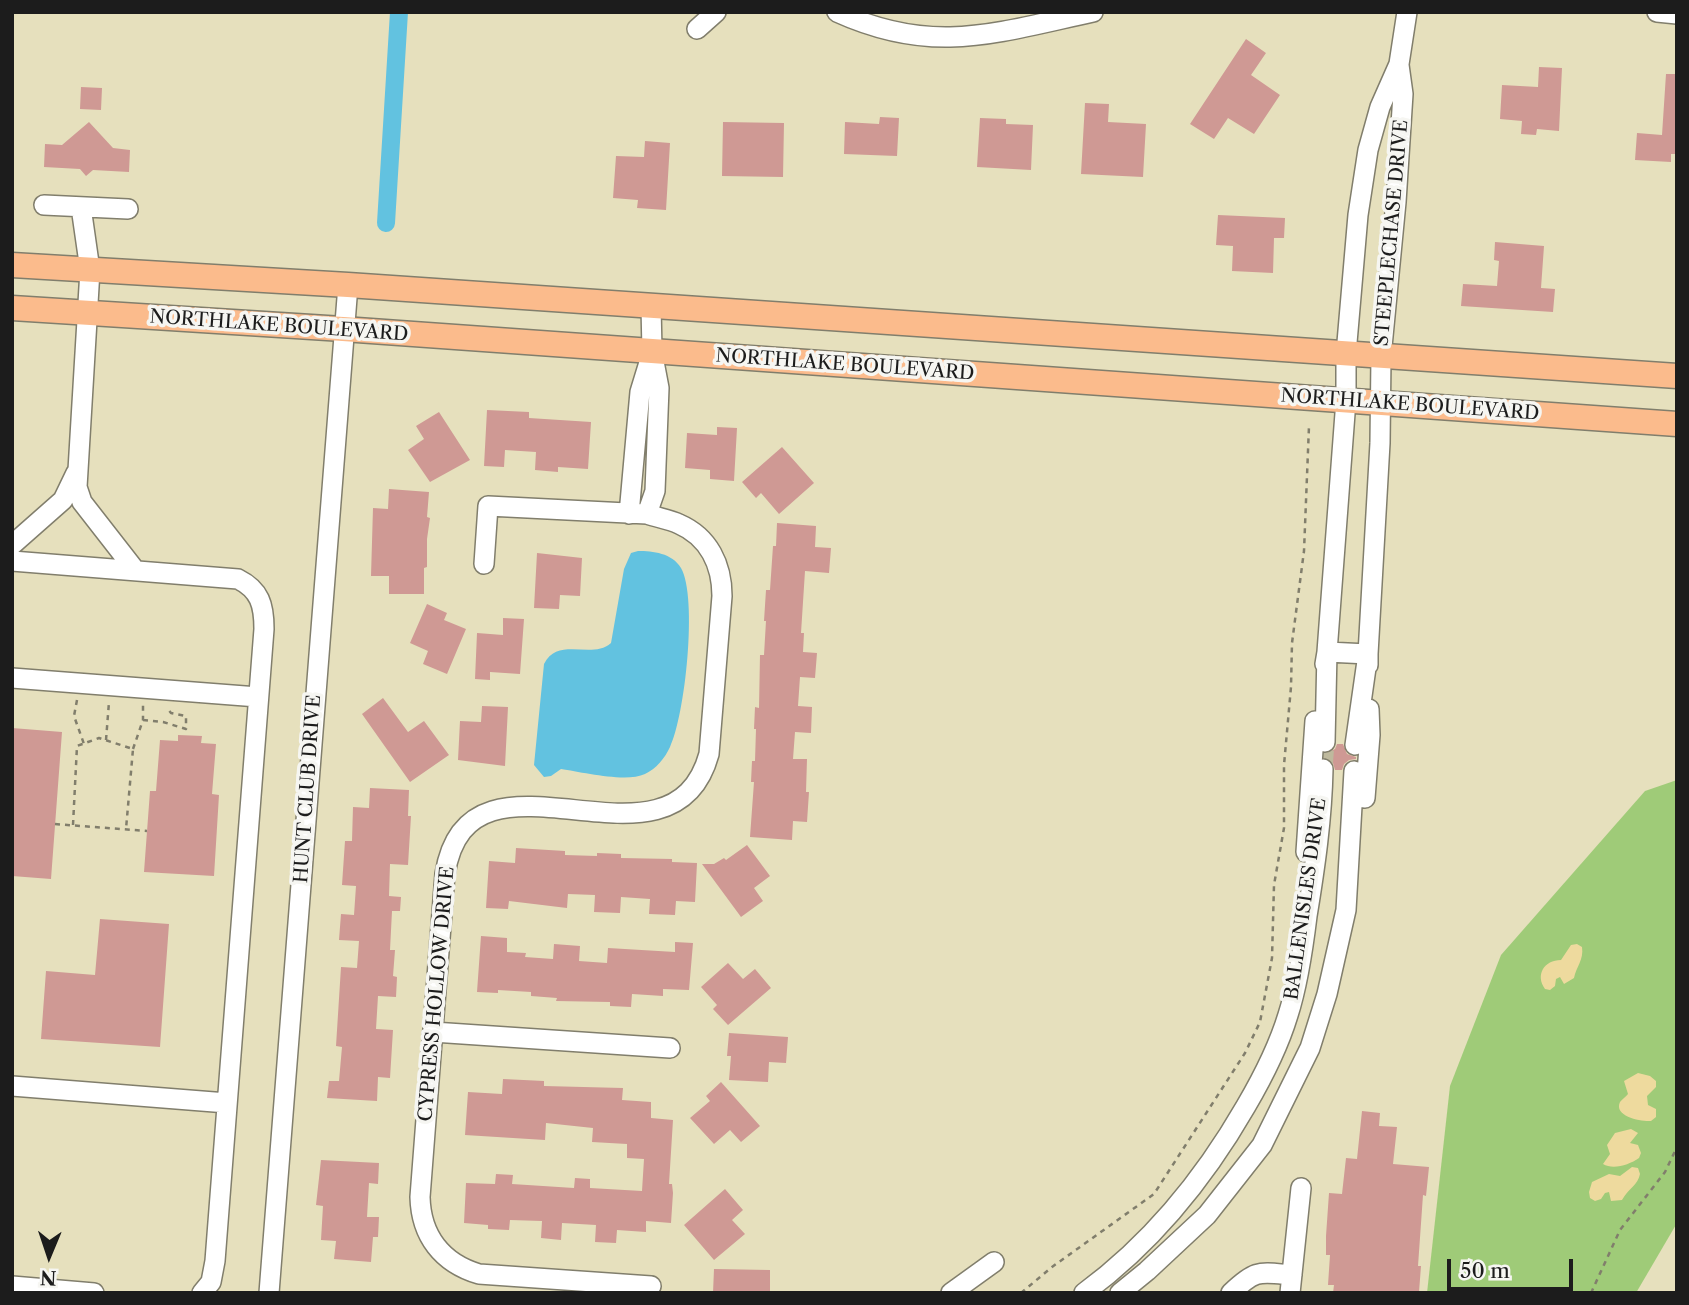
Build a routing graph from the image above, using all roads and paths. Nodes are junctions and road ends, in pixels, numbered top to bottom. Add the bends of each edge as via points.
1 (716, 12) edge
2 (837, 12) edge
3 (1093, 12) edge
4 (1407, 12) edge
5 (1657, 12) edge
6 (1677, 13) edge
7 (697, 29) dead end
8 (1399, 64) junction
9 (44, 205) dead end
10 (81, 207) junction
11 (128, 209) dead end
12 (12, 265) edge
13 (90, 270) junction
14 (348, 285) junction
15 (651, 306) junction
16 (12, 308) edge
17 (87, 314) junction
18 (344, 329) junction
19 (652, 351) junction
20 (1346, 354) junction
21 (1381, 357) junction
22 (1677, 376) edge
23 (1346, 400) junction
24 (1379, 402) junction
25 (1677, 424) edge
26 (1310, 426) dead end
27 (77, 468) junction
28 (638, 514) junction
29 (12, 545) edge
30 (12, 561) edge
31 (484, 564) dead end
32 (135, 570) junction
33 (1326, 652) junction
34 (1368, 654) junction
35 (12, 678) edge
36 (78, 695) dead end
37 (258, 696) junction
38 (110, 697) dead end
39 (143, 699) dead end
40 (161, 702) dead end
41 (143, 720) junction
42 (106, 740) junction
43 (1325, 742) tunnel mouth
44 (84, 744) junction
45 (1355, 745) dead end
46 (133, 749) junction
47 (1324, 769) tunnel mouth
48 (1354, 771) dead end
49 (1322, 820) junction
50 (1351, 822) junction
51 (55, 824) dead end
52 (73, 825) junction
53 (126, 829) junction
54 (147, 831) dead end
55 (1346, 910) junction
56 (1307, 916) junction
57 (433, 1032) junction
58 (670, 1048) dead end
59 (12, 1086) edge
60 (227, 1103) junction
61 (1677, 1147) edge
62 (1301, 1188) dead end
63 (994, 1262) dead end
64 (1291, 1284) edge
65 (12, 1286) edge
66 (651, 1286) dead end
67 (94, 1293) edge
68 (202, 1293) edge
69 (270, 1293) edge
70 (951, 1293) edge
71 (1021, 1293) edge
72 (1084, 1293) edge
73 (1120, 1293) edge
74 (1231, 1293) edge
75 (1591, 1293) edge

1 - 7 street
2 - 3 street via 891,33 951,38
4 - 8 street, STEEPLECHASE DRIVE
5 - 6 street
8 - 20 street, STEEPLECHASE DRIVE via 1368,150
8 - 21 street, STEEPLECHASE DRIVE via 1403,94
9 - 10 street
10 - 11 street
10 - 13 street
12 - 13 main road
13 - 14 main road
13 - 17 street
14 - 15 main road
14 - 18 street, HUNT CLUB DRIVE
15 - 19 street
15 - 20 main road
16 - 17 main road, NORTHLAKE BOULEVARD
17 - 18 main road, NORTHLAKE BOULEVARD
17 - 27 street
18 - 19 main road, NORTHLAKE BOULEVARD
18 - 69 street, HUNT CLUB DRIVE
19 - 23 main road, NORTHLAKE BOULEVARD
19 - 28 street via 659,388 655,491
20 - 21 main road
20 - 23 street, STEEPLECHASE DRIVE
21 - 22 main road
21 - 24 street, STEEPLECHASE DRIVE
23 - 24 main road, NORTHLAKE BOULEVARD
23 - 33 street
24 - 25 main road, NORTHLAKE BOULEVARD
24 - 34 street
26 - 71 path via 1304,551 1285,740 1284,828 1261,1022 1154,1194
27 - 29 street via 62,500
27 - 32 street via 82,502
28 - 31 street, CYPRESS HOLLOW DRIVE via 488,506
28 - 57 street, CYPRESS HOLLOW DRIVE via 668,519 691,530 709,548 720,571 722,596 706,766 690,791 657,811 517,806 492,811 470,824 457,838 447,861
30 - 32 street
32 - 37 street via 224,576 255,589 264,614
33 - 34 street
33 - 43 street
33 - 56 street via 1311,761
34 - 45 street
34 - 55 street via 1370,735 1364,813
35 - 37 street
36 - 44 path via 74,716
37 - 60 street
38 - 42 path
39 - 41 path
40 - 41 path via 171,713 186,716 186,729
41 - 46 path
42 - 44 path
42 - 46 path
44 - 52 path via 77,746
46 - 53 path
47 - 49 street, BALLENISLES DRIVE
48 - 50 street, BALLENISLES DRIVE
49 - 50 street
49 - 56 street, BALLENISLES DRIVE
50 - 55 street, BALLENISLES DRIVE
51 - 52 path
52 - 53 path
53 - 54 path
55 - 73 street, BALLENISLES DRIVE via 1310,1048 1262,1145 1207,1215
56 - 72 street, BALLENISLES DRIVE via 1289,1014 1271,1062 1221,1150 1166,1220
57 - 58 street
57 - 66 street, CYPRESS HOLLOW DRIVE via 421,1209 436,1248 456,1265 480,1274
59 - 60 street
60 - 68 street via 214,1276
61 - 75 path via 1665,1172 1620,1230
62 - 64 street
63 - 70 street
64 - 74 street via 1263,1272 1251,1275
65 - 67 street

